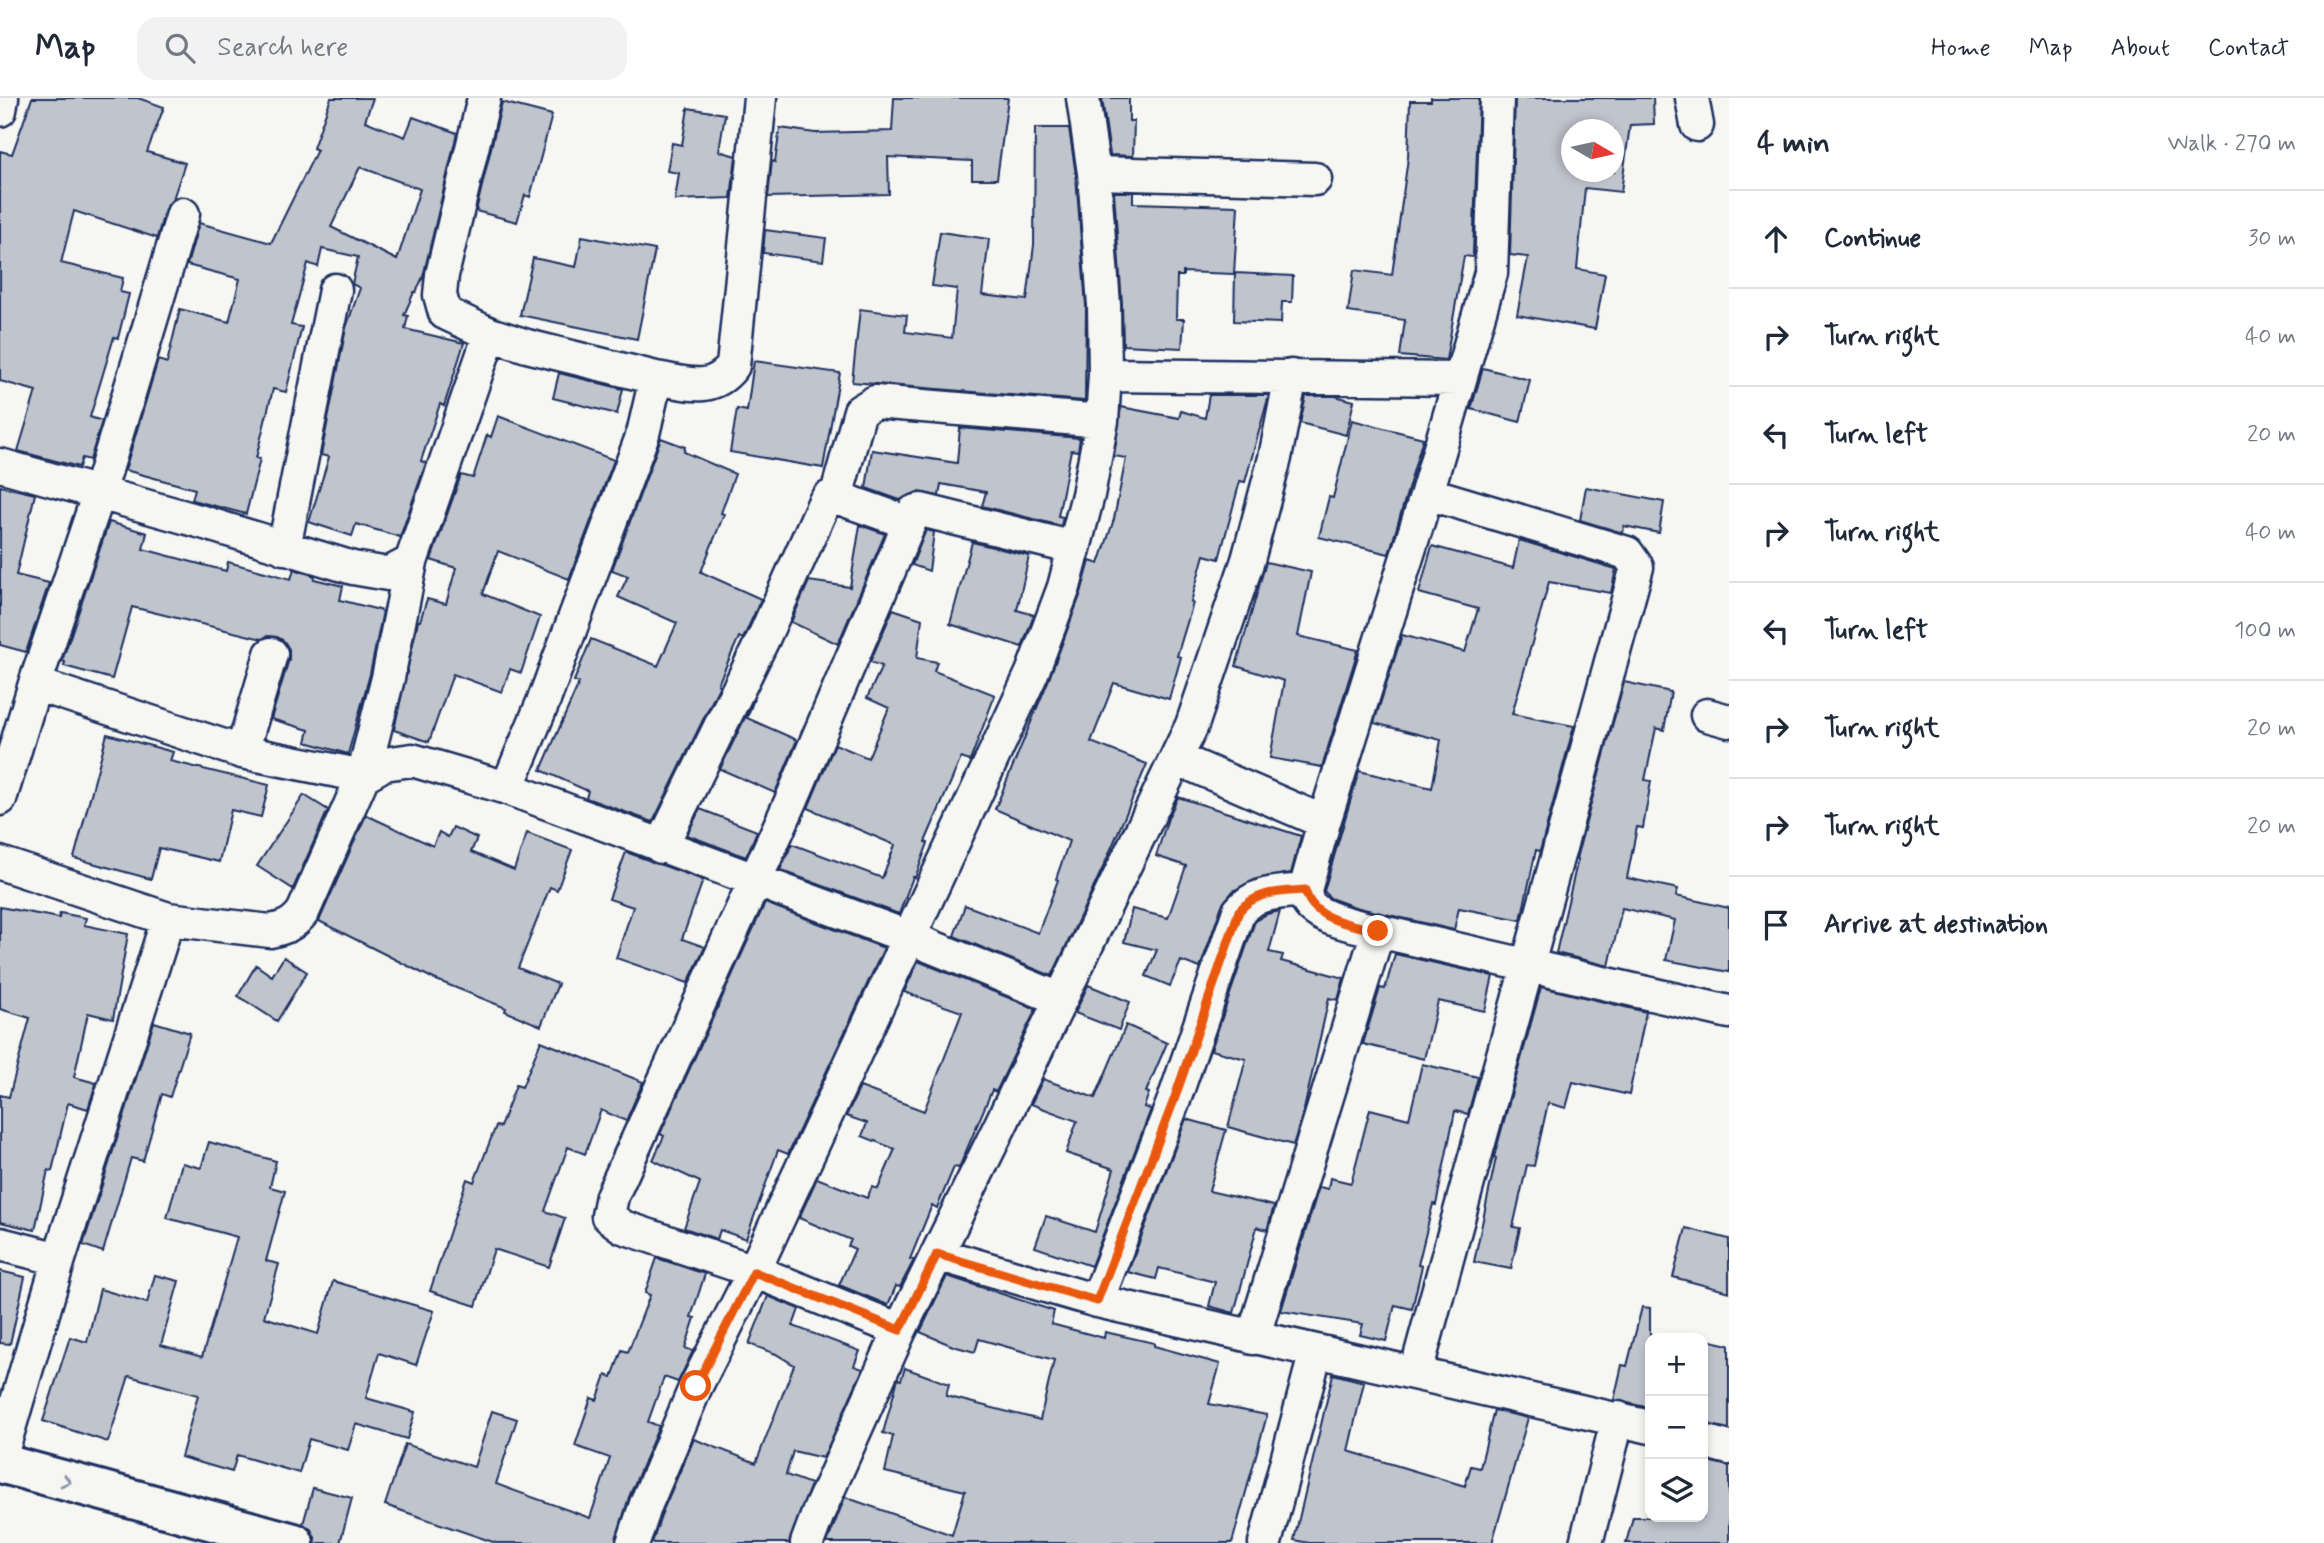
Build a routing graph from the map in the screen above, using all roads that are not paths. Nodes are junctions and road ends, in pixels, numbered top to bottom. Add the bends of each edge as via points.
1 (2, 98) edge
2 (484, 98) edge
3 (760, 98) edge
4 (1083, 98) edge
5 (1497, 98) edge
6 (0, 110) edge
7 (1094, 173) junction
8 (1315, 179) dead end
9 (183, 214) dead end
10 (335, 290) dead end
11 (490, 334) junction
12 (1105, 375) junction
13 (1291, 376) junction
14 (656, 378) junction
15 (1460, 379) junction
16 (1102, 421) junction
17 (0, 465) edge
18 (1427, 493) junction
19 (99, 494) junction
20 (836, 497) junction
21 (909, 523) junction
22 (284, 548) junction
23 (1074, 548) junction
24 (411, 562) junction
25 (271, 654) dead end
26 (35, 684) junction
27 (242, 752) junction
28 (1178, 759) junction
29 (363, 776) junction
30 (506, 788) junction
31 (0, 799) edge
32 (1324, 822) junction
33 (661, 846) junction
34 (0, 863) edge
35 (753, 880) junction
36 (1305, 890) junction
37 (168, 919) junction
38 (1378, 931) junction
39 (908, 937) junction
40 (1529, 964) junction
41 (1060, 999) junction
42 (1729, 1012) edge
43 (0, 1244) edge
44 (937, 1254) junction
45 (60, 1259) junction
46 (754, 1272) junction
47 (1097, 1301) junction
48 (900, 1330) junction
49 (1253, 1338) junction
50 (1316, 1351) junction
51 (1416, 1372) junction
52 (1618, 1418) junction
53 (1645, 1426) edge
54 (1708, 1442) edge
55 (1729, 1448) edge
56 (0, 1461) edge
57 (294, 1543) edge
58 (633, 1543) edge
59 (807, 1543) edge
60 (1265, 1543) edge
61 (1586, 1543) edge

1 - 6 street
2 - 11 street via 440,295 445,313
3 - 14 street via 733,366 715,383
4 - 7 street
5 - 15 street via 1491,273
7 - 8 street
7 - 12 street
9 - 19 street
10 - 22 street
11 - 14 street
11 - 24 street
12 - 13 street
12 - 16 street
13 - 15 street
13 - 28 street via 1248,560
14 - 30 street via 643,434 544,700
15 - 18 street
16 - 20 street via 875,402 860,411
16 - 23 street
17 - 19 street
18 - 32 street
18 - 40 street via 1627,553 1637,567
19 - 22 street
19 - 26 street
20 - 21 street
20 - 33 street via 824,503
21 - 23 street via 914,512 921,510
21 - 35 street
22 - 24 street via 388,574
23 - 39 street via 1032,673
24 - 29 street
25 - 27 street
26 - 27 street
26 - 31 street
27 - 29 street
28 - 32 street
28 - 41 street
29 - 30 street via 384,764 412,760
29 - 37 street via 294,923 270,931
30 - 33 street
32 - 36 street
33 - 35 street
34 - 37 street
35 - 39 street
35 - 46 street via 612,1196 608,1216 624,1227
36 - 38 street via 1308,902 1329,918
36 - 47 street via 1261,895 1239,911 1174,1100
37 - 45 street
38 - 40 street
38 - 49 street
39 - 41 street
39 - 46 street
40 - 42 street
40 - 51 street
41 - 44 street
43 - 45 street
44 - 47 street
44 - 48 street
45 - 56 street
46 - 48 street
46 - 58 street via 696,1386
47 - 49 street
48 - 59 street
49 - 50 street
50 - 51 street
50 - 60 street
51 - 52 street
52 - 53 street
52 - 61 street
54 - 55 street
56 -> 57 main road

